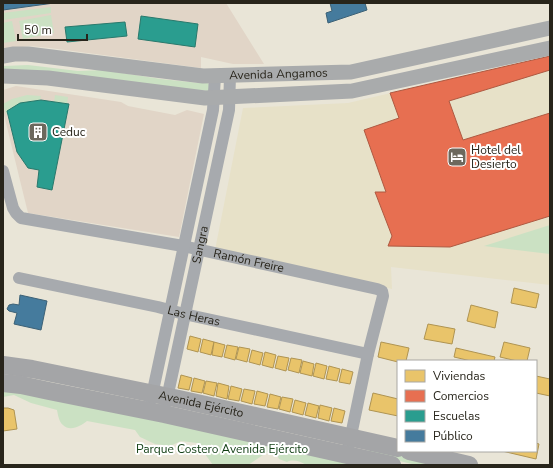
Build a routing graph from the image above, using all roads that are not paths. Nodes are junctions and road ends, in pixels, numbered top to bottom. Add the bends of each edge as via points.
1 (550, 28) edge
2 (550, 48) edge
3 (3, 56) edge
4 (230, 75) junction
5 (3, 76) edge
6 (215, 76) junction
7 (229, 97) junction
8 (214, 98) junction
9 (3, 171) edge
10 (8, 209) edge
11 (183, 246) junction
12 (199, 249) junction
13 (19, 278) dead end
14 (170, 310) junction
15 (184, 314) junction
16 (368, 354) junction
17 (3, 365) edge
18 (3, 383) edge
19 (158, 404) junction
20 (351, 437) junction
21 (397, 448) edge
22 (413, 452) edge
23 (348, 455) junction
24 (452, 463) edge
25 (392, 465) edge
26 (470, 465) edge

1 - 4 main road, Avenida Angamos via 350,72
2 - 7 main road, Avenida Angamos via 352,92
3 - 6 main road, Avenida Angamos via 28,54
4 - 6 main road, Avenida Angamos
4 - 7 street, Sangra
5 - 8 main road, Avenida Angamos via 48,78
6 - 8 street, Sangra
7 - 8 main road, Avenida Angamos
7 - 12 street, Sangra via 229,110
8 - 11 street, Sangra
9 - 10 street
10 - 11 street, Ramón Freire via 21,218
11 - 12 street, Ramón Freire
11 - 14 street, Sangra
12 - 15 street, Sangra
12 - 16 street, Ramón Freire via 382,291 383,296
13 - 14 street, Las Heras
14 - 15 street, Las Heras
14 - 19 street, Sangra
15 - 16 street, Las Heras
15 - 19 street, Sangra
16 - 20 street
17 - 19 highway, Avenida Ejército via 32,369
18 - 19 highway, Avenida Ejército
19 - 20 highway, Avenida Ejército
19 - 23 highway, Avenida Ejército
20 - 21 highway, Avenida Ejército
20 - 23 street
22 - 24 highway
23 - 25 highway, Avenida Ejército
24 - 26 highway

